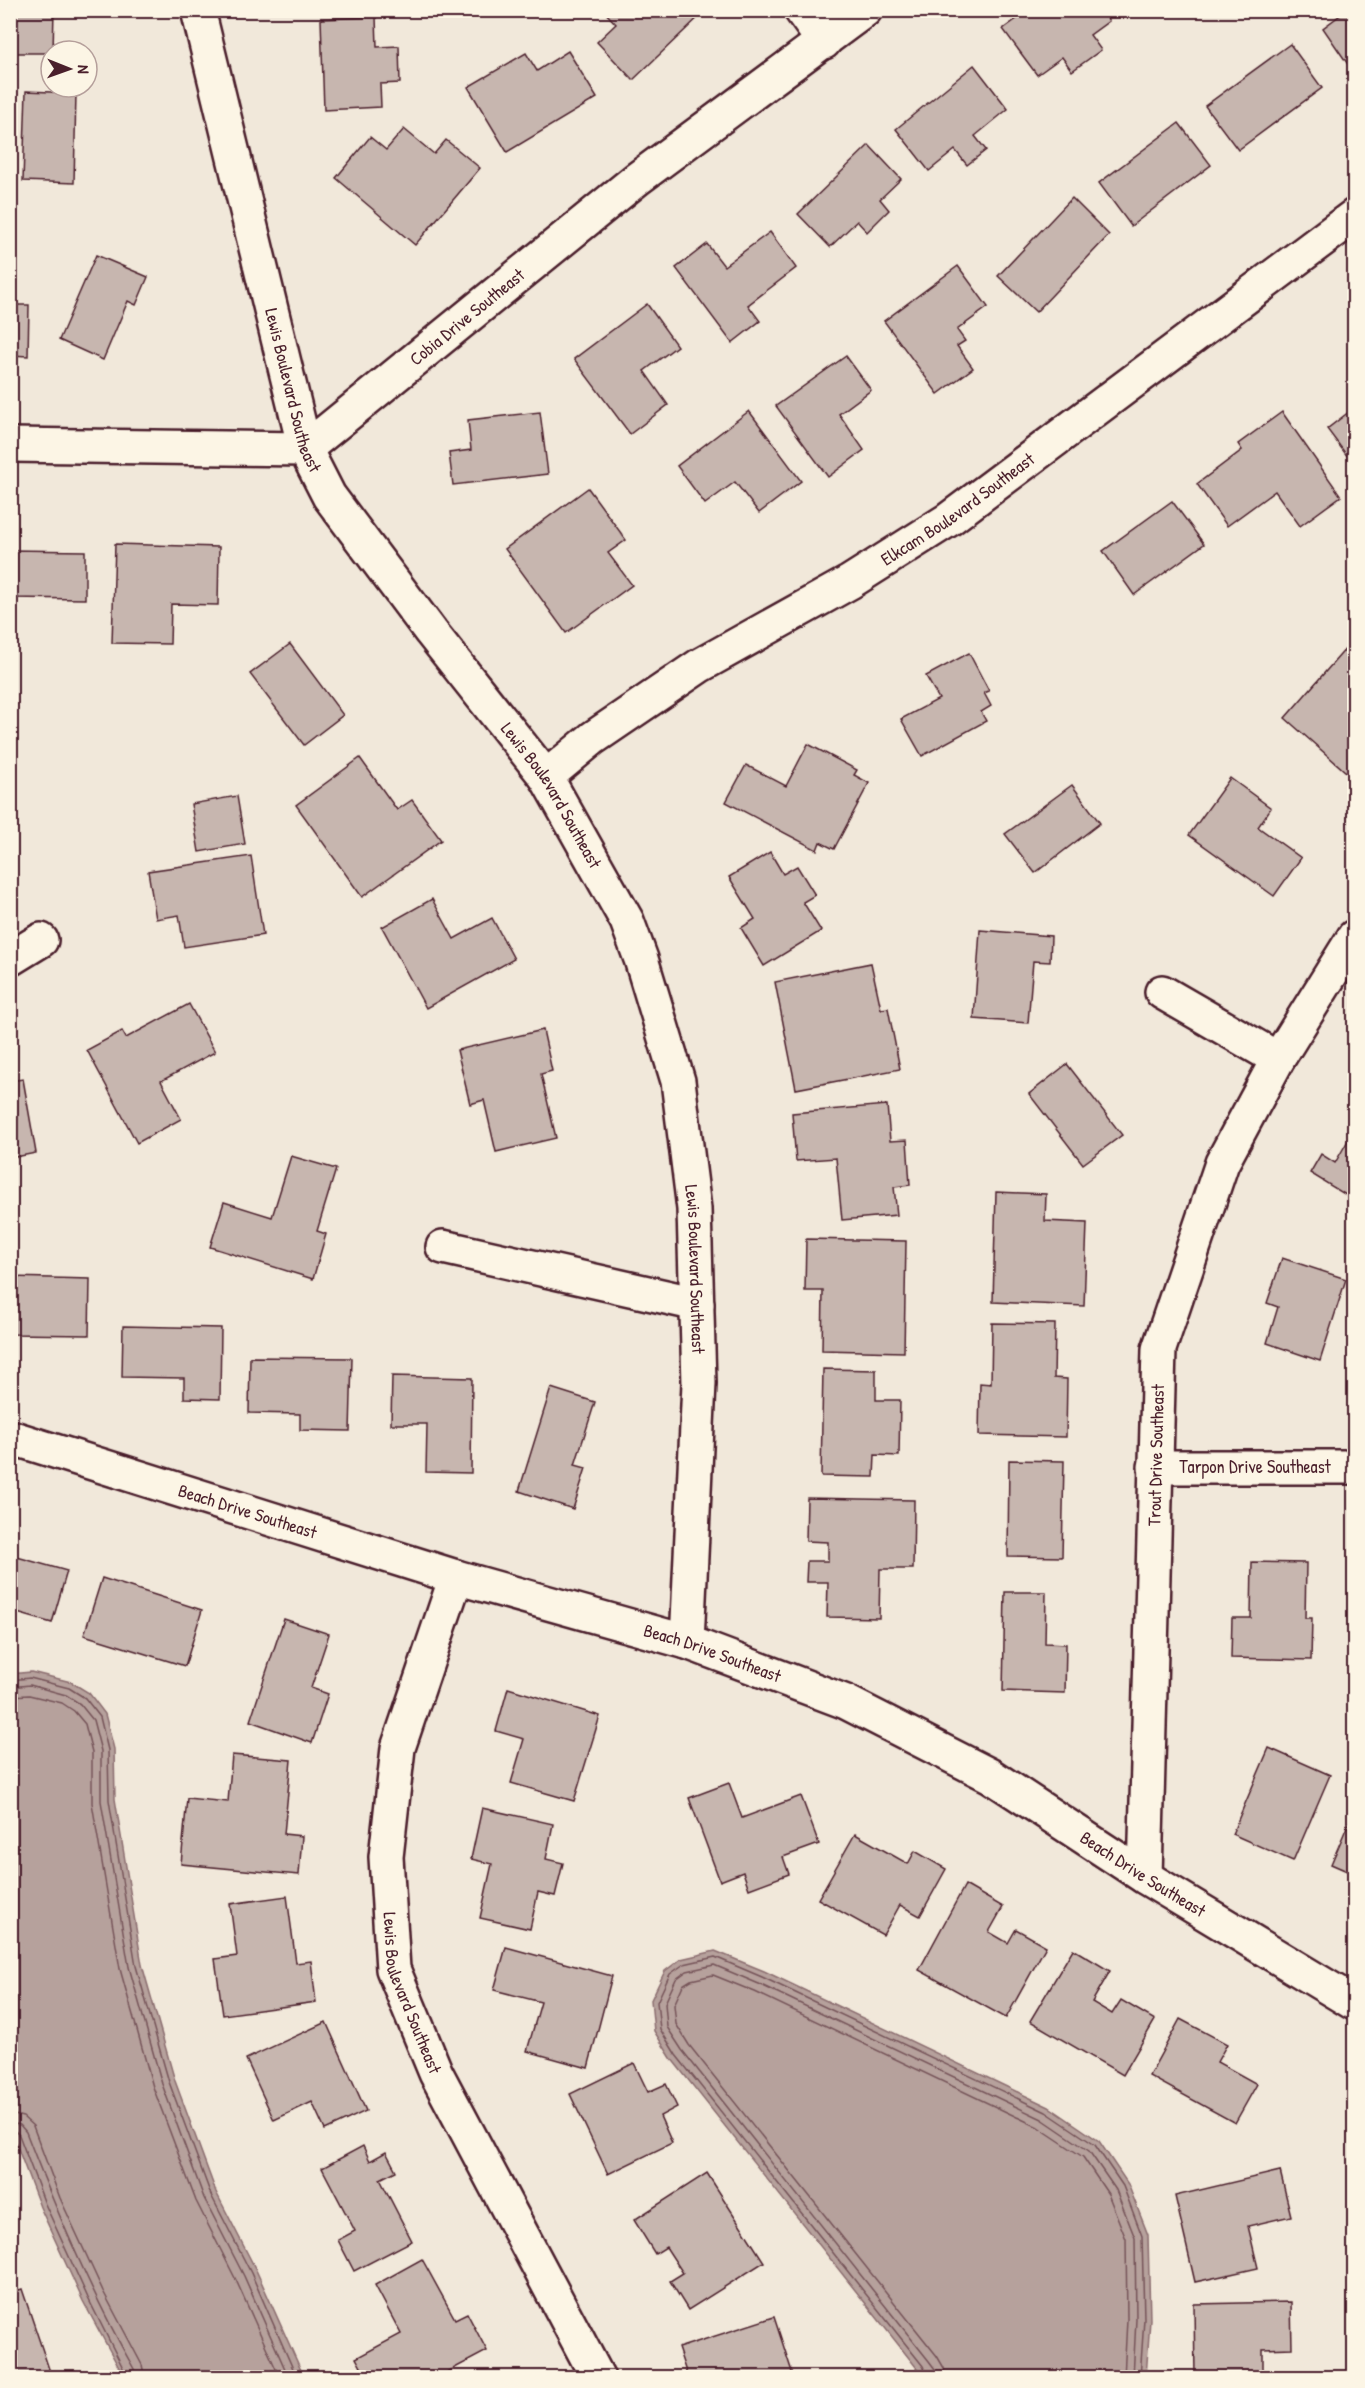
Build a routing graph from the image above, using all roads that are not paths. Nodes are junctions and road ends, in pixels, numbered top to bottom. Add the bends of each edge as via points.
1 (198, 10) edge
2 (801, 10) edge
3 (865, 10) edge
4 (824, 42) junction
5 (1354, 216) edge
6 (10, 445) edge
7 (304, 449) junction
8 (546, 777) junction
9 (1354, 937) edge
10 (41, 940) dead end
11 (10, 959) edge
12 (1162, 993) dead end
13 (1278, 1059) junction
14 (443, 1247) dead end
15 (696, 1304) junction
16 (10, 1437) edge
17 (1155, 1467) junction
18 (1354, 1467) edge
19 (456, 1576) junction
20 (687, 1642) junction
21 (1145, 1877) junction
22 (1354, 2003) edge
23 (598, 2378) edge

1 - 7 street, Lewis Boulevard Southeast
2 - 4 street
3 - 4 street, Cobia Drive Southeast
4 - 7 street, Cobia Drive Southeast via 637,179
5 - 8 street, Elkcam Boulevard Southeast via 948,520 850,582 699,666 593,738
6 - 7 street
7 - 8 street, Lewis Boulevard Southeast via 329,496
8 - 15 street, Lewis Boulevard Southeast via 627,921 678,1081 694,1209
9 - 13 street, Trout Drive Southeast
10 - 11 street
12 - 13 street
13 - 17 street, Trout Drive Southeast via 1222,1163 1159,1350
14 - 15 street
15 - 20 street, Lewis Boulevard Southeast via 699,1383
16 - 19 street, Beach Drive Southeast
17 - 18 street, Tarpon Drive Southeast
17 - 21 street, Trout Drive Southeast
19 - 20 street, Beach Drive Southeast
19 - 23 street, Lewis Boulevard Southeast via 398,1748 386,1857 393,1970 436,2073
20 - 21 street, Beach Drive Southeast via 846,1702 991,1776
21 - 22 street, Beach Drive Southeast

